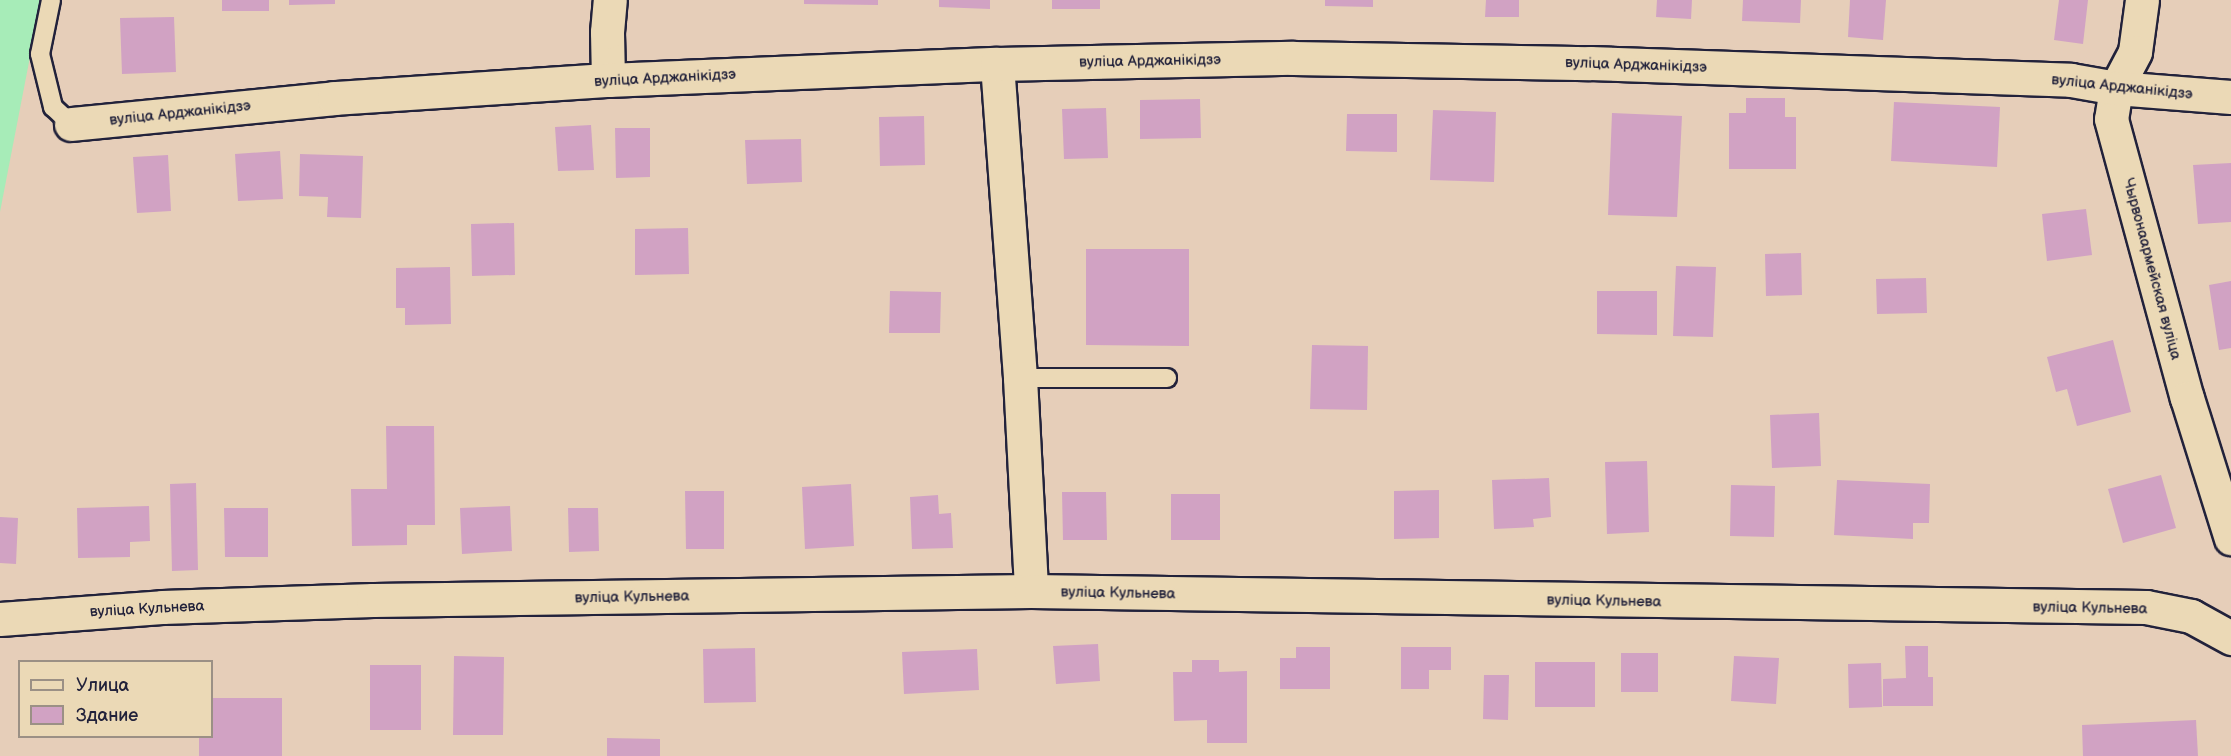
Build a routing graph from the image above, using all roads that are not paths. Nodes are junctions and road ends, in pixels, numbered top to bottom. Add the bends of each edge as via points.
1 (51, 0) edge
2 (610, 0) edge
3 (2142, 0) edge
4 (997, 64) junction
5 (608, 80) junction
6 (2116, 88) junction
7 (2231, 97) edge
8 (71, 124) joint
9 (1020, 378) junction
10 (1167, 378) dead end
11 (2231, 538) edge
12 (1031, 591) junction
13 (0, 619) edge
14 (2230, 635) edge

1 - 8 lane via 40,54 53,107
2 - 5 street
3 - 6 street, Чырвонаармейская вуліца via 2135,52
4 - 5 street, вуліца Арджанікідзэ
4 - 6 street, вуліца Арджанікідзэ via 1293,58 1590,63 2071,80
4 - 9 street
5 - 8 street, вуліца Арджанікідзэ via 334,98
6 - 7 street, вуліца Арджанікідзэ
6 - 11 street, Чырвонаармейская вуліца via 2111,119 2187,398
9 - 10 lane
9 - 12 street
12 - 13 street, вуліца Кульнева via 362,600 162,607
12 - 14 street, вуліца Кульнева via 2146,607 2191,616

